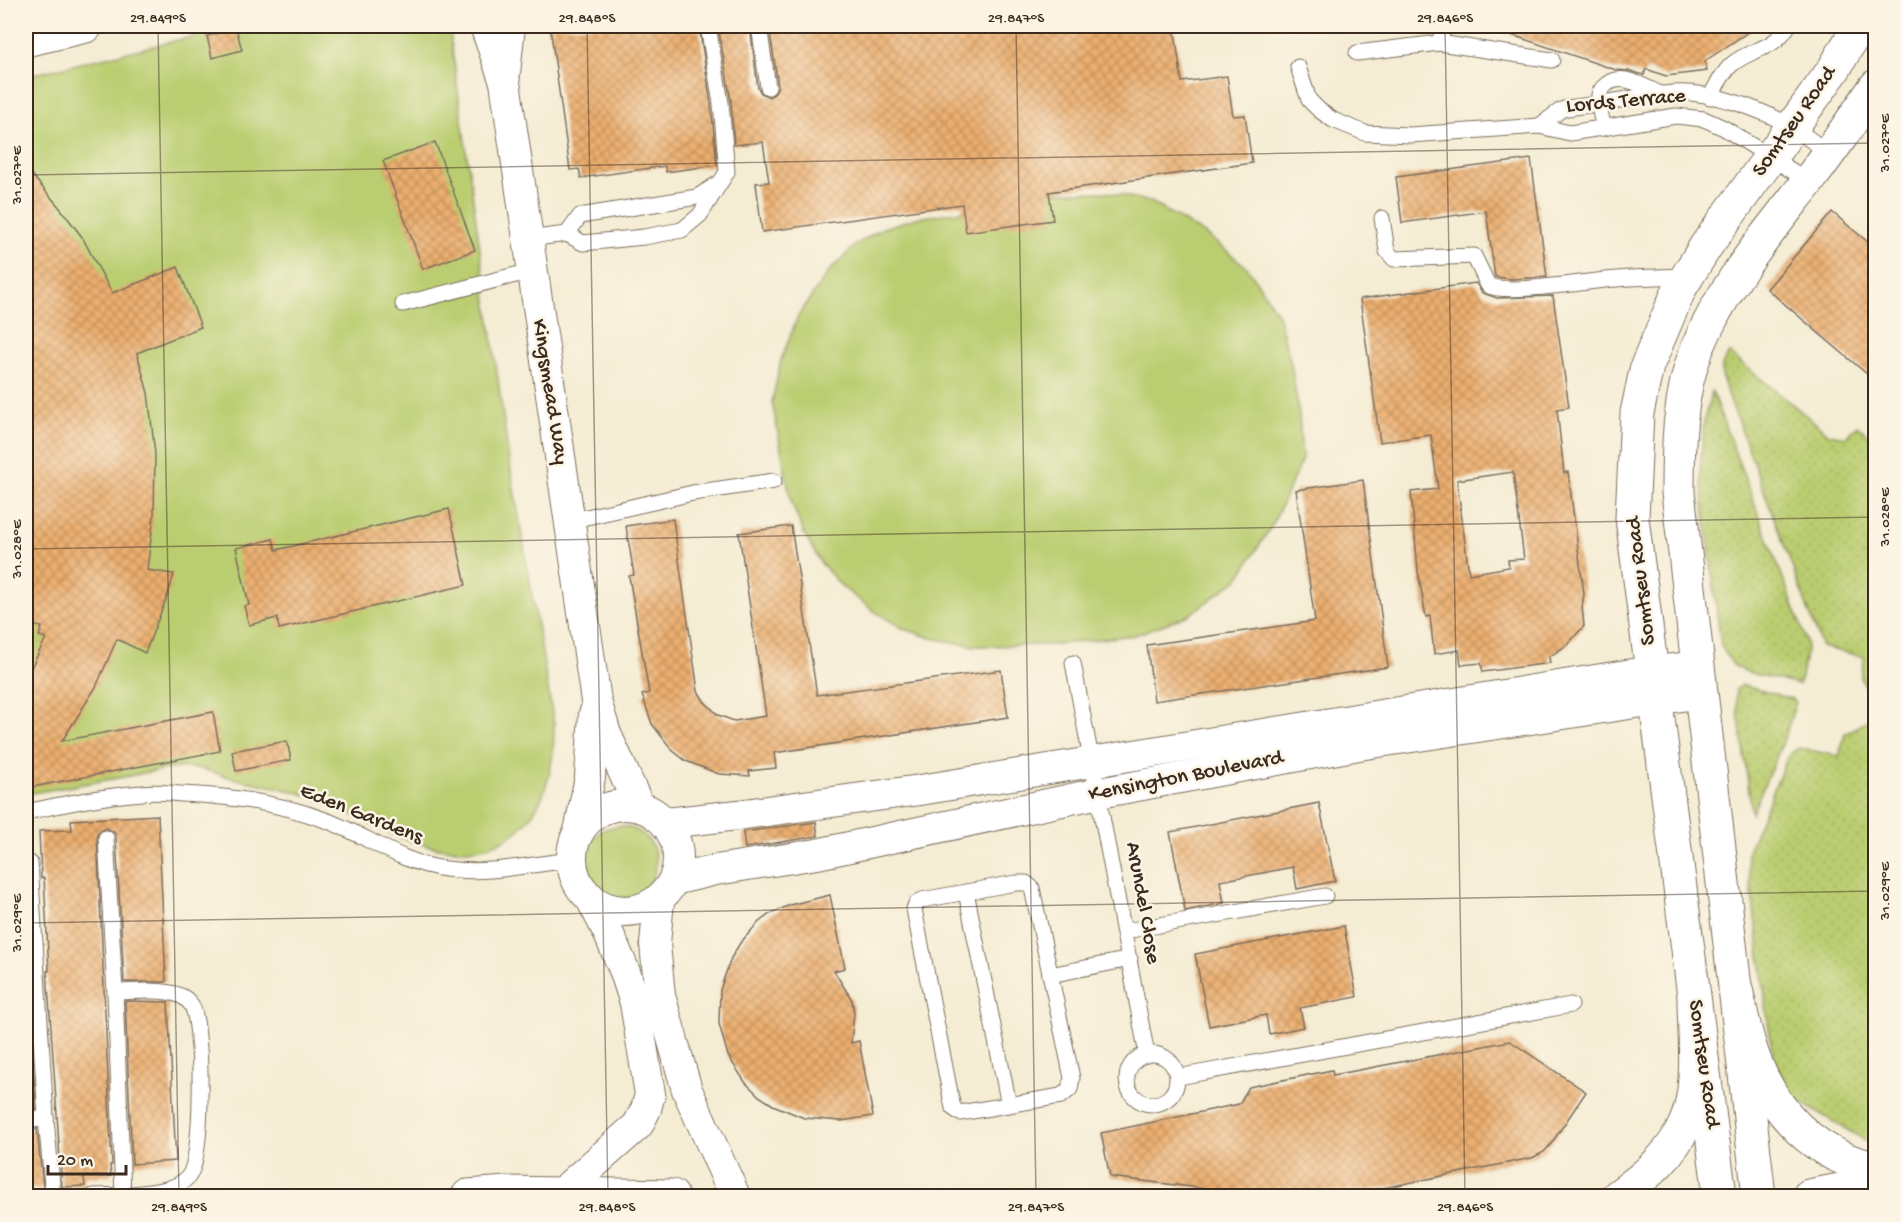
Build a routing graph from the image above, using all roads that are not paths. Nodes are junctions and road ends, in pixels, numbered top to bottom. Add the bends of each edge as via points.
1 (86, 26) edge
2 (485, 26) edge
3 (510, 26) edge
4 (708, 26) edge
5 (759, 26) edge
6 (1444, 26) edge
7 (1788, 26) edge
8 (1860, 26) edge
9 (26, 40) edge
10 (1439, 43) junction
11 (1357, 53) dead end
12 (1552, 60) dead end
13 (1298, 67) dead end
14 (505, 82) junction
15 (1875, 86) edge
16 (768, 87) dead end
17 (1660, 95) junction
18 (1710, 97) junction
19 (1599, 104) junction
20 (1539, 126) junction
21 (1792, 127) junction
22 (1604, 128) junction
23 (1830, 154) junction
24 (1771, 157) junction
25 (724, 179) junction
26 (1808, 182) junction
27 (1382, 218) dead end
28 (567, 234) junction
29 (527, 239) junction
30 (531, 271) junction
31 (1687, 276) junction
32 (403, 304) dead end
33 (774, 481) dead end
34 (569, 521) junction
35 (1074, 663) dead end
36 (1699, 679) junction
37 (1654, 685) junction
38 (596, 701) junction
39 (1092, 760) junction
40 (1099, 793) junction
41 (639, 806) junction
42 (26, 812) edge
43 (666, 823) junction
44 (106, 838) dead end
45 (575, 846) junction
46 (30, 863) dead end
47 (667, 890) junction
48 (966, 892) junction
49 (1324, 896) dead end
50 (590, 897) junction
51 (1125, 931) junction
52 (1130, 959) junction
53 (1050, 975) junction
54 (1736, 989) junction
55 (115, 992) junction
56 (1694, 998) junction
57 (1571, 1005) dead end
58 (1147, 1055) junction
59 (1178, 1077) junction
60 (1009, 1105) junction
61 (46, 1118) junction
62 (26, 1120) edge
63 (1875, 1168) edge
64 (1875, 1183) edge
65 (560, 1194) junction
66 (123, 1195) junction
67 (53, 1197) edge
68 (93, 1197) edge
69 (468, 1197) edge
70 (672, 1197) edge
71 (735, 1197) edge
72 (1618, 1197) edge
73 (1720, 1197) edge
74 (1759, 1197) edge
75 (1809, 1197) edge

1 - 9 main road
2 - 14 street, Kingsmead Way
3 - 14 street, Kingsmead Way
4 - 25 lane via 727,160
5 - 16 lane
6 - 10 lane
7 - 18 lane via 1770,45 1732,64
8 - 21 main road, Somtseu Road
10 - 11 lane
10 - 12 lane
13 - 20 lane, Lords Terrace via 1309,100 1319,110 1365,133 1410,135
14 - 29 street, Kingsmead Way
15 - 23 main road, Somtseu Road
17 - 18 lane, Lords Terrace
17 - 19 lane, Lords Terrace
17 - 19 lane via 1620,79 1601,88
18 - 21 lane, Lords Terrace
19 - 20 lane, Lords Terrace via 1561,110
19 - 22 lane
20 - 22 lane, Lords Terrace via 1570,132
21 - 23 lane, Lords Terrace
21 - 24 main road, Somtseu Road
22 - 24 lane, Lords Terrace via 1676,116 1704,119
23 - 26 main road, Somtseu Road
24 - 26 lane, Lords Terrace
24 - 31 main road, Somtseu Road
25 - 28 lane via 696,197 580,216
25 - 28 lane via 700,215 682,230 583,243
26 - 36 main road, Somtseu Road via 1746,261 1717,308 1696,350 1682,401 1678,492
27 - 31 lane via 1388,251 1394,259 1474,256 1488,285 1497,289
28 - 29 lane
29 - 30 street, Kingsmead Way
30 - 32 lane
30 - 34 street, Kingsmead Way
31 - 37 main road, Somtseu Road via 1647,366 1637,413 1632,518
33 - 34 lane via 693,493
34 - 38 street, Kingsmead Way
35 - 39 lane, Arundel Close
36 - 37 street, Kensington Boulevard
36 - 54 main road, Somtseu Road
37 - 39 street, Kensington Boulevard
37 - 40 street, Kensington Boulevard via 1548,717 1359,745
37 - 56 main road, Somtseu Road
38 - 41 street, Kingsmead Way via 606,734
38 - 45 street, Kingsmead Way via 590,777
39 - 40 lane, Arundel Close
39 - 43 street, Kensington Boulevard via 855,800
40 - 47 street, Kensington Boulevard via 817,854 716,870
40 - 51 lane, Arundel Close
41 - 43 street
41 - 45 street via 611,806 597,812 586,821
42 - 45 lane, Eden Gardens via 145,792 223,796 307,814 397,856 435,867 481,870
43 - 47 street via 678,850 678,865
44 - 55 lane
45 - 50 street via 574,874
46 - 61 lane
47 - 50 street via 641,909 627,911 601,905
47 - 71 street via 655,944 660,996 687,1090
48 - 53 lane via 1016,883 1032,888
48 - 60 lane
48 - 60 lane via 921,900 914,913 953,1108 960,1113
49 - 51 lane
50 - 65 street via 635,1004 650,1094 638,1125
51 - 52 lane, Arundel Close
52 - 53 lane
52 - 58 lane, Arundel Close
53 - 60 lane via 1072,1078 1070,1089 1061,1096
54 - 63 main road via 1752,1056 1784,1114 1825,1150 1846,1161
54 - 74 main road, Somtseu Road
55 - 66 lane
55 - 66 lane via 173,992 192,1006 197,1023 201,1100 199,1145 190,1176 172,1187
56 - 72 main road via 1694,1088 1686,1122 1669,1151 1644,1178
56 - 73 main road, Somtseu Road
57 - 59 lane
58 - 59 lane via 1168,1060
58 - 59 lane via 1132,1064 1128,1073 1130,1092 1136,1099 1155,1105 1165,1102
61 - 62 lane
61 - 67 lane
64 - 75 main road
65 - 69 main road
65 - 70 main road
66 - 68 lane

